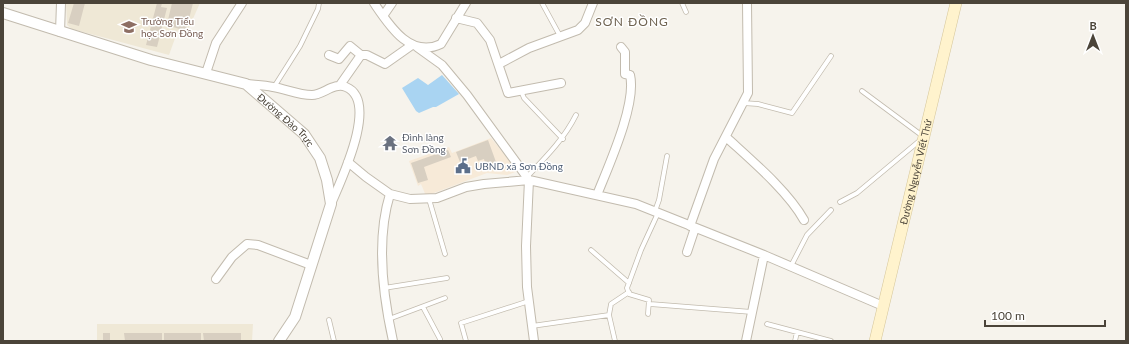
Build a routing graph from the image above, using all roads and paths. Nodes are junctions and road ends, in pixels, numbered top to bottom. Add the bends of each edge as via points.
1 (61, 3) edge
2 (242, 3) edge
3 (319, 3) edge
4 (374, 3) edge
5 (392, 3) edge
6 (466, 3) edge
7 (542, 3) edge
8 (592, 3) edge
9 (682, 3) edge
10 (747, 3) edge
11 (956, 3) edge
12 (686, 12) dead end
13 (3, 13) edge
14 (383, 16) junction
15 (456, 18) junction
16 (60, 32) junction
17 (560, 36) junction
18 (414, 46) junction
19 (621, 47) dead end
20 (329, 55) dead end
21 (360, 55) junction
22 (831, 56) dead end
23 (499, 64) junction
24 (206, 73) junction
25 (562, 83) dead end
26 (246, 84) junction
27 (340, 86) junction
28 (274, 87) junction
29 (521, 91) junction
30 (862, 91) dead end
31 (743, 103) junction
32 (576, 115) dead end
33 (726, 137) junction
34 (924, 137) junction
35 (563, 139) junction
36 (667, 156) dead end
37 (348, 162) junction
38 (528, 179) junction
39 (390, 194) junction
40 (597, 195) junction
41 (429, 199) junction
42 (840, 202) dead end
43 (331, 204) junction
44 (831, 210) dead end
45 (656, 212) junction
46 (804, 220) dead end
47 (692, 227) junction
48 (591, 250) dead end
49 (686, 252) dead end
50 (445, 254) dead end
51 (764, 255) junction
52 (311, 265) junction
53 (791, 266) junction
54 (447, 278) dead end
55 (216, 279) dead end
56 (629, 283) junction
57 (384, 288) junction
58 (629, 292) junction
59 (445, 298) dead end
60 (529, 301) junction
61 (650, 304) junction
62 (883, 306) junction
63 (423, 307) junction
64 (752, 312) junction
65 (648, 314) dead end
66 (609, 315) junction
67 (389, 319) junction
68 (329, 320) dead end
69 (767, 324) dead end
70 (532, 326) junction
71 (797, 332) junction
72 (440, 339) dead end
73 (279, 341) edge
74 (334, 341) edge
75 (393, 341) edge
76 (466, 341) edge
77 (534, 341) edge
78 (615, 341) edge
79 (746, 341) edge
80 (795, 341) edge
81 (831, 341) edge
82 (875, 341) edge

1 - 16 street
2 - 24 street via 216,43
3 - 28 lane via 300,46
4 - 14 street
5 - 14 street
6 - 15 street
7 - 17 lane
8 - 17 street via 585,24 578,30
9 - 12 lane
10 - 31 street via 748,94
11 - 34 main road, Đường Nguyễn Viết Thứ
13 - 16 street, Đường Đào Trực
14 - 18 street via 404,41
15 - 18 street via 441,44 436,47
15 - 23 street via 477,24 490,40
16 - 24 street, Đường Đào Trực via 151,60
17 - 23 street via 529,48
18 - 21 street via 386,64 367,55
18 - 38 street via 442,65
19 - 40 street via 624,52 625,74 630,76 631,80 629,101 623,125
20 - 21 street via 339,59 350,46
21 - 27 street
22 - 31 lane via 792,113 758,104
23 - 29 street via 508,93
24 - 26 street, Đường Đào Trực
25 - 29 street
26 - 28 street
26 - 43 street, Đường Đào Trực via 304,134 320,158 328,180
27 - 28 street via 314,95 297,94
27 - 37 street via 347,87 355,93 360,101 360,117
29 - 35 lane via 524,98
30 - 34 lane
31 - 33 street
32 - 35 lane
33 - 46 street via 796,206
33 - 47 street via 714,159
34 - 42 lane via 857,193
34 - 62 main road, Đường Nguyễn Viết Thứ
35 - 38 lane
36 - 45 lane
37 - 39 street
37 - 43 street
38 - 40 street
38 - 41 street via 484,184
38 - 60 street via 526,246
39 - 41 street via 410,199
39 - 57 street via 383,233
40 - 45 street via 636,204
41 - 50 lane
43 - 52 street, Đường Đào Trực
44 - 53 lane via 807,235
45 - 47 street
45 - 56 lane
47 - 49 street
47 - 51 street
48 - 56 lane
51 - 53 street
51 - 64 street
52 - 55 street via 258,245 246,244 232,257
52 - 73 street, Đường Đào Trực via 295,317
53 - 62 street
54 - 57 lane
56 - 58 lane
57 - 67 street
58 - 61 lane via 649,300
58 - 66 lane via 611,304
59 - 63 lane
60 - 70 street
60 - 76 lane via 461,323
61 - 64 lane
61 - 65 lane
62 - 82 main road, Đường Nguyễn Viết Thứ
63 - 67 lane
63 - 72 lane
64 - 79 street
66 - 70 lane
66 - 78 lane
67 - 75 street
68 - 74 lane
69 - 71 lane
70 - 77 street
71 - 80 lane
71 - 81 lane

